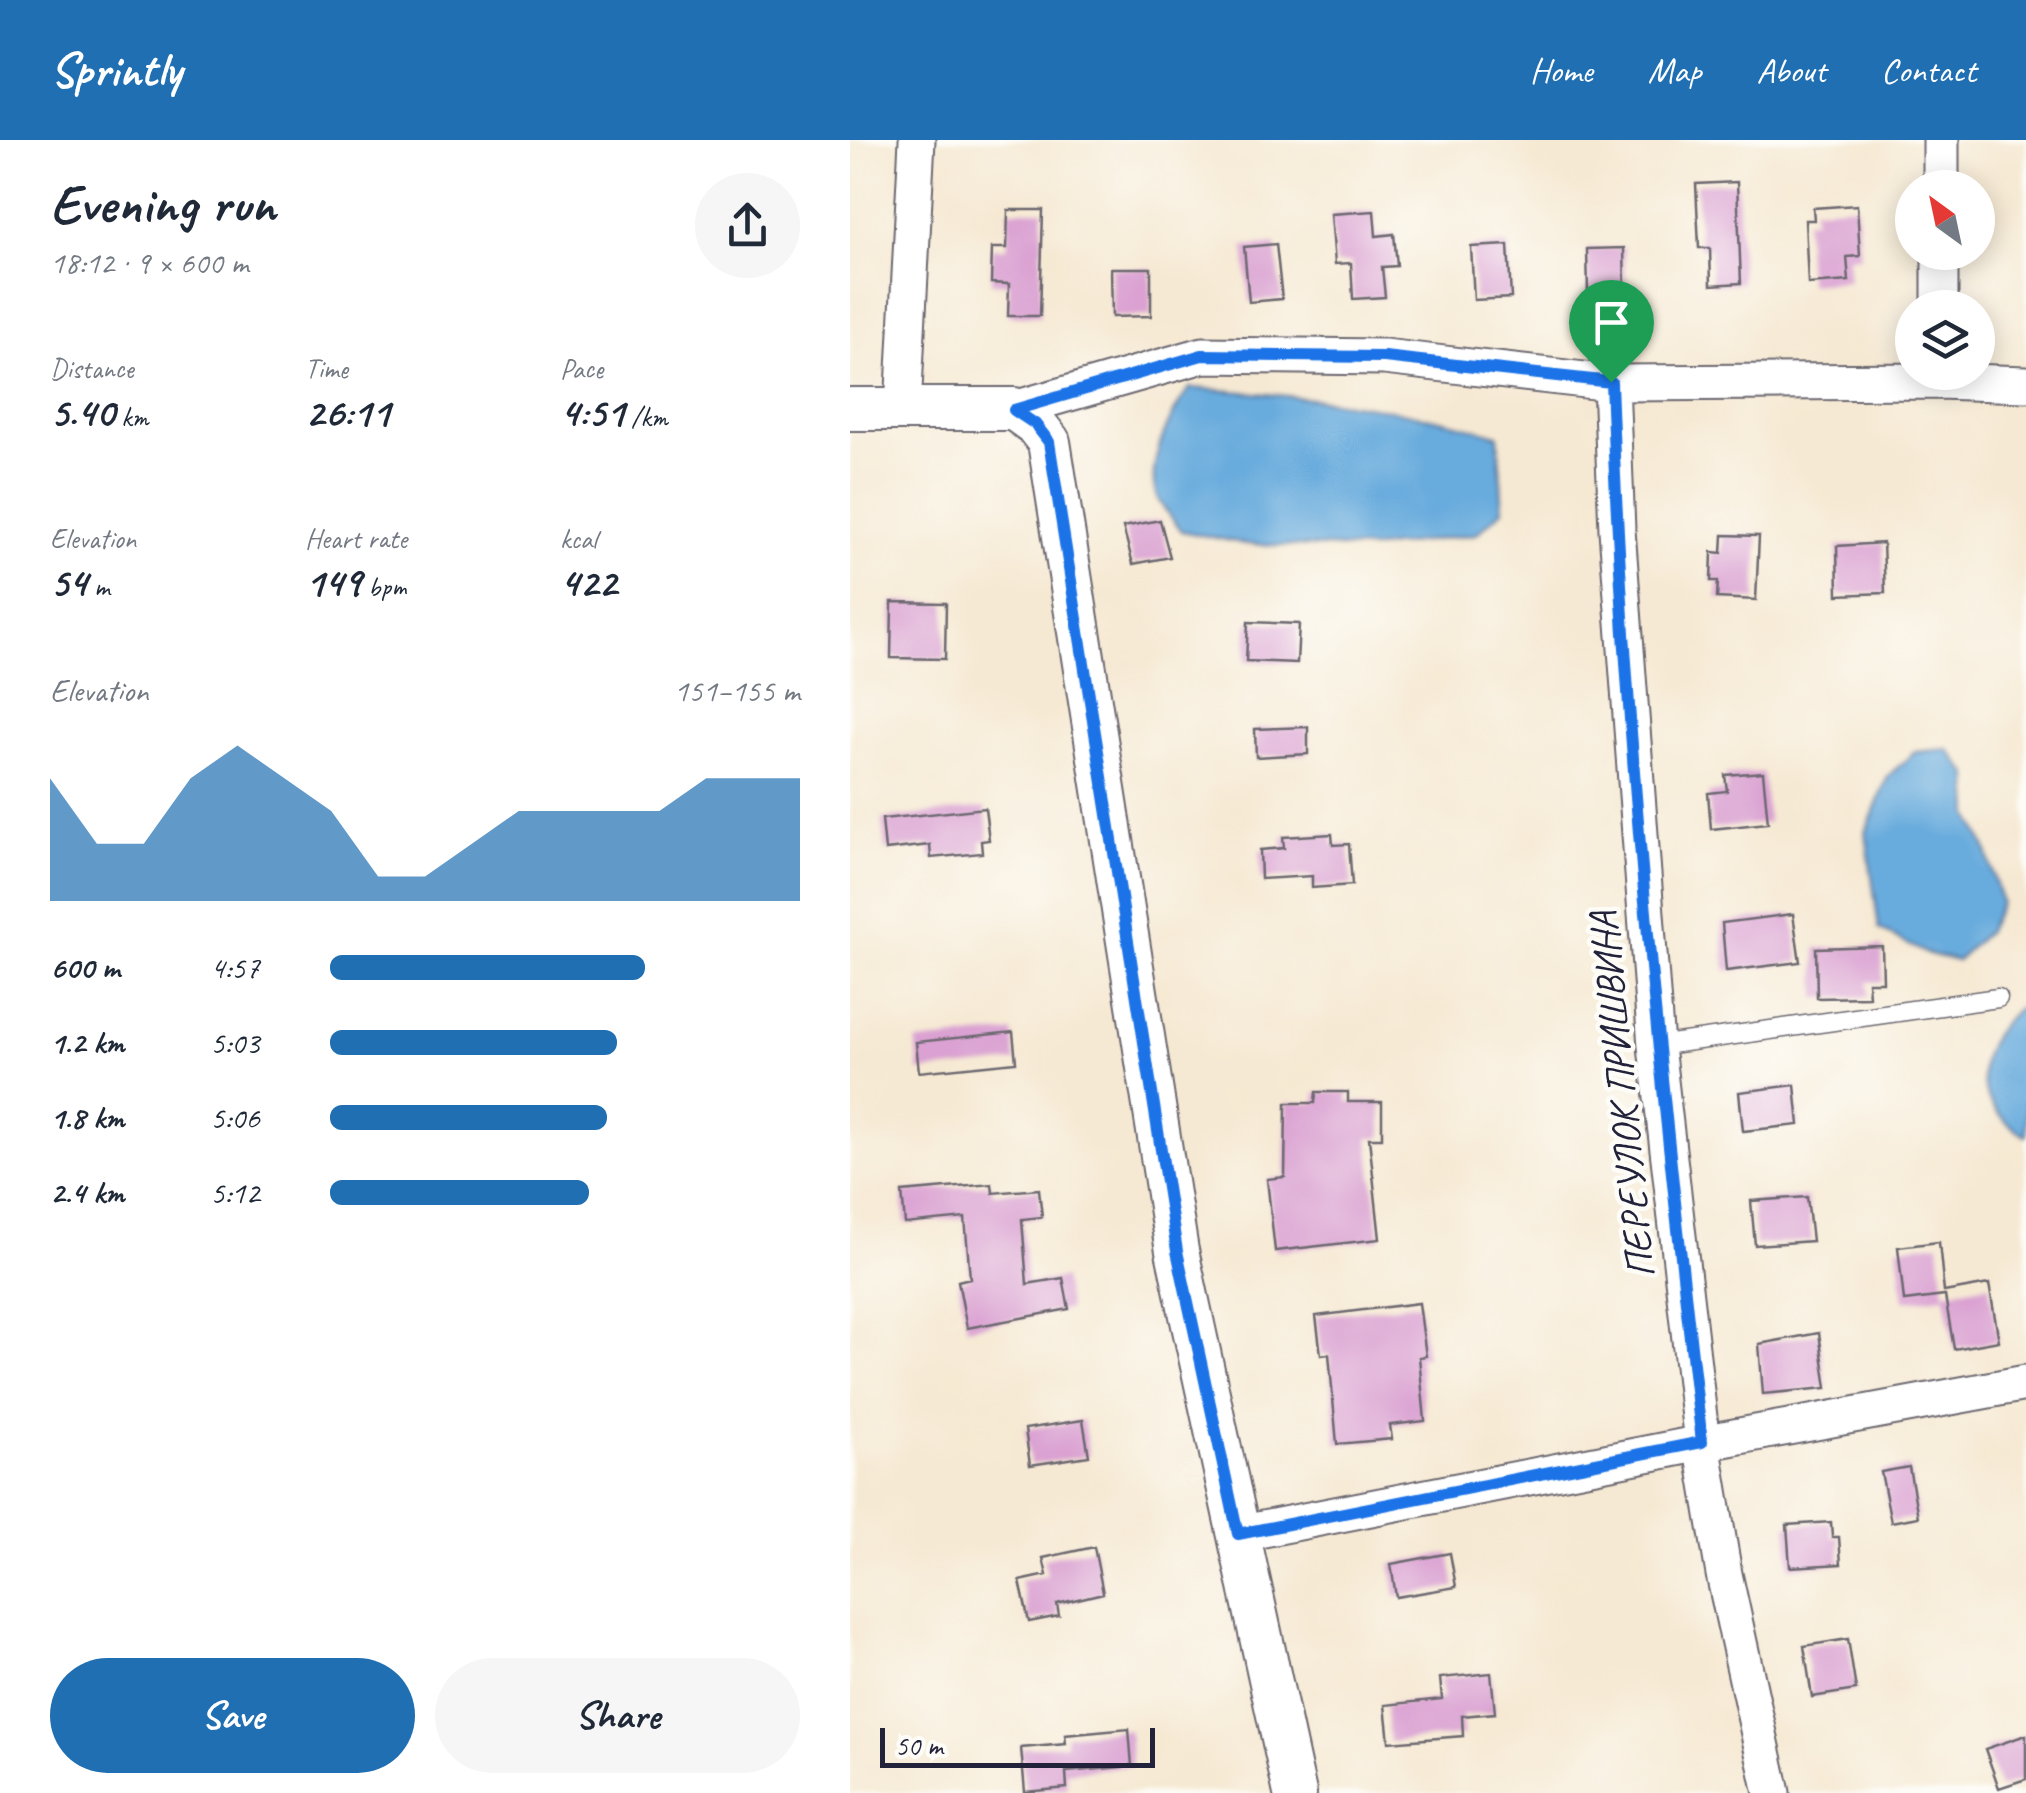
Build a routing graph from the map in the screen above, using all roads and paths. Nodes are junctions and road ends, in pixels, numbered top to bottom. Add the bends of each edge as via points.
1 (917, 140) edge
2 (1941, 140) edge
3 (1941, 170) edge
4 (1895, 378) edge
5 (1995, 381) edge
6 (1611, 382) junction
7 (2026, 384) edge
8 (850, 408) edge
9 (903, 409) junction
10 (1014, 410) junction
11 (1998, 998) dead end
12 (1656, 1046) junction
13 (2026, 1383) edge
14 (1702, 1442) junction
15 (1238, 1534) junction
16 (1295, 1793) edge
17 (1772, 1793) edge

1 - 9 street
2 - 3 street
4 - 6 street
5 - 7 street
6 - 10 street via 1384,357 1202,355
6 - 12 street, ПЕРЕУЛОК ПРИШВИНА via 1616,530
8 - 9 street
9 - 10 street
10 - 15 street via 1049,442 1177,1251
11 - 12 lane
12 - 14 street, ПЕРЕУЛОК ПРИШВИНА
13 - 14 street
14 - 15 street
14 - 17 street, ПЕРЕУЛОК ПРИШВИНА
15 - 16 street

